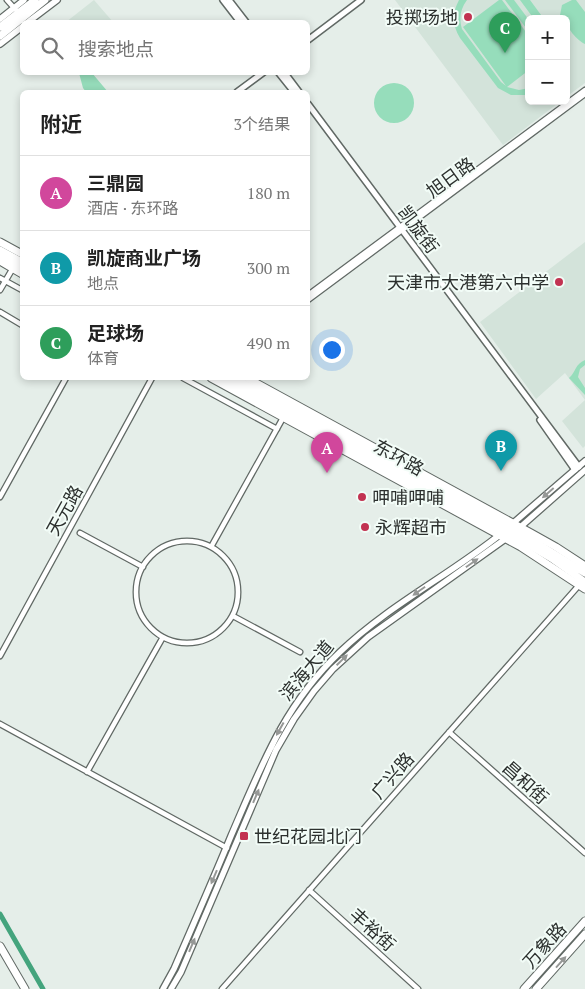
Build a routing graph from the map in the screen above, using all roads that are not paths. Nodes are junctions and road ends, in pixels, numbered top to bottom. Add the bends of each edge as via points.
1 (7, 0) edge
2 (24, 0) edge
3 (34, 0) edge
4 (45, 0) edge
5 (57, 0) edge
6 (223, 0) edge
7 (229, 0) edge
8 (356, 0) edge
9 (361, 0) edge
10 (16, 10) junction
11 (0, 19) edge
12 (31, 20) edge
13 (238, 20) edge
14 (244, 20) edge
15 (0, 27) edge
16 (20, 29) edge
17 (310, 34) edge
18 (0, 36) edge
19 (310, 38) edge
20 (0, 44) edge
21 (254, 75) edge
22 (260, 75) edge
23 (280, 75) edge
24 (286, 75) edge
25 (234, 90) edge
26 (240, 90) edge
27 (292, 90) edge
28 (298, 90) edge
29 (585, 90) edge
30 (585, 94) edge
31 (310, 107) edge
32 (310, 112) edge
33 (400, 229) junction
34 (0, 242) edge
35 (0, 250) edge
36 (0, 256) edge
37 (18, 258) edge
38 (0, 261) edge
39 (0, 278) edge
40 (5, 281) junction
41 (20, 289) edge
42 (0, 290) edge
43 (310, 294) edge
44 (310, 298) edge
45 (0, 312) edge
46 (20, 324) edge
47 (65, 380) edge
48 (151, 380) edge
49 (187, 380) edge
50 (218, 380) edge
51 (227, 380) edge
52 (237, 380) edge
53 (250, 380) edge
54 (287, 410) junction
55 (277, 429) junction
56 (585, 461) edge
57 (577, 468) junction
58 (585, 470) edge
59 (0, 497) edge
60 (510, 531) junction
61 (80, 532) dead end
62 (211, 547) junction
63 (585, 566) edge
64 (143, 567) junction
65 (584, 582) edge
66 (232, 616) junction
67 (163, 637) junction
68 (300, 652) dead end
69 (0, 656) edge
70 (0, 724) edge
71 (449, 732) junction
72 (87, 772) junction
73 (226, 848) junction
74 (233, 851) junction
75 (585, 853) edge
76 (309, 890) junction
77 (585, 921) edge
78 (585, 934) edge
79 (0, 946) edge
80 (0, 952) edge
81 (23, 989) edge
82 (163, 989) edge
83 (171, 989) edge
84 (222, 989) edge
85 (418, 989) edge
86 (524, 989) edge
87 (536, 989) edge

1 - 10 street
2 - 10 main road
3 - 10 main road
4 - 18 main road
5 - 12 main road
6 - 13 street
7 - 14 street
8 - 17 street
9 - 19 street
10 - 11 main road
10 - 15 main road
16 - 20 main road
21 - 25 street
22 - 26 street
23 - 27 street
24 - 28 street
29 - 33 street, 旭日路
30 - 33 street, 旭日路
31 - 33 street, 凯旋街
32 - 33 street, 凯旋街
33 - 43 street, 旭日路
33 - 44 street, 旭日路
33 - 57 street, 凯旋街
34 - 37 main road
35 - 37 main road
36 - 37 main road
37 - 38 main road
37 - 40 street
39 - 40 street
40 - 41 street
40 - 42 street
45 - 46 street
47 - 59 street
48 - 69 street, 天元路
49 - 55 street
50 - 54 main road
51 - 54 main road, 东环路
52 - 54 main road, 东环路
53 - 54 main road
54 - 55 street
54 - 60 main road, 东环路
54 - 60 main road
55 - 62 street
56 - 57 main road, 滨海大道
57 -> 60 main road, 滨海大道
58 - 60 main road, 滨海大道
60 - 63 main road via 556,547
60 - 65 main road, 东环路
60 - 65 main road via 560,571
60 -> 73 main road, 滨海大道 via 376,622 348,644 317,677 277,734
74 -> 60 main road, 滨海大道 via 276,750 328,674 380,628
61 - 64 street
62 - 64 street via 187,541 169,544 154,553
62 - 66 street via 231,565 238,582 238,599
64 - 67 street via 137,582 136,598 141,614
65 - 71 street, 广兴路
66 - 67 street via 223,629 194,643
66 - 68 street
67 - 72 street
70 - 72 street
71 - 75 street, 昌和街
71 - 76 street, 广兴路
72 - 73 street
73 - 74 street
73 -> 82 main road, 滨海大道
83 -> 74 main road, 滨海大道
76 - 84 street, 广兴路
76 - 85 street, 丰裕街
77 - 86 main road, 万象路
87 -> 78 main road, 万象路
79 - 81 main road
80 - 81 main road

